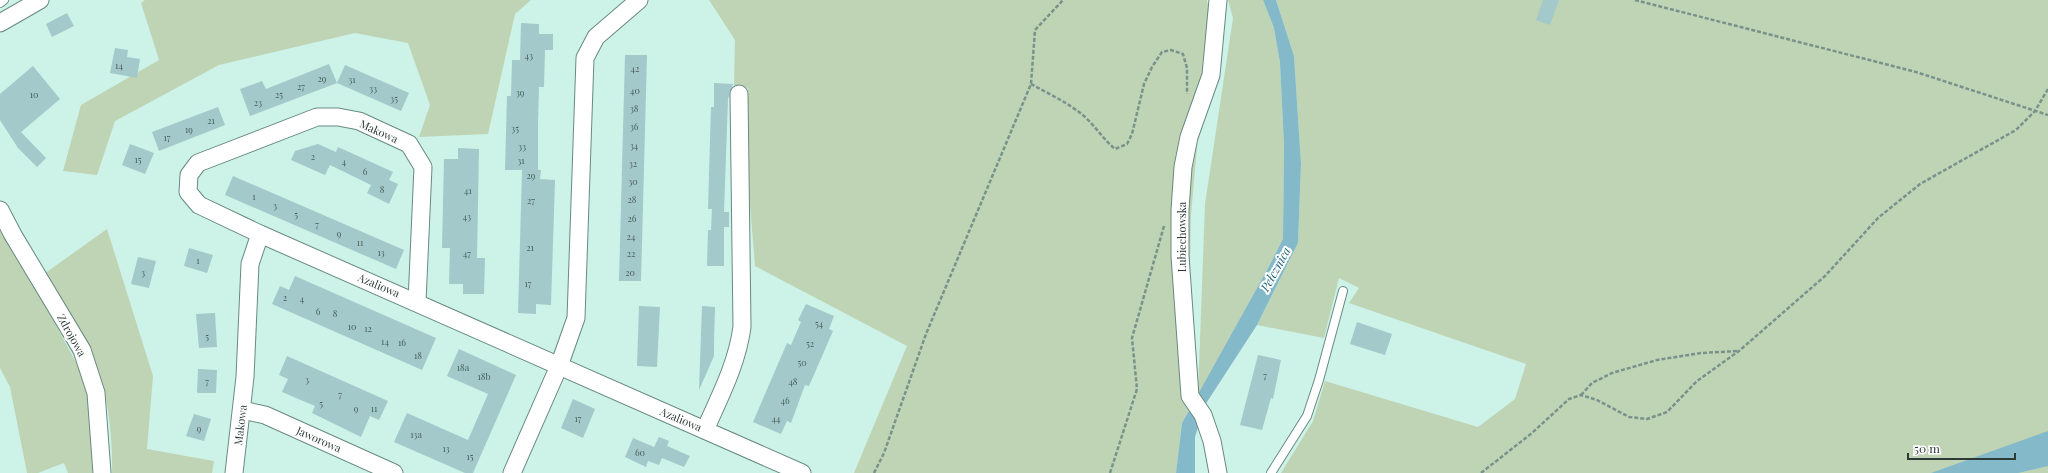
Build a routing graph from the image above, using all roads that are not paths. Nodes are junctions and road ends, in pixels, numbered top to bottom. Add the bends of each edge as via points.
1 (4, 0) edge
2 (40, 0) edge
3 (639, 0) edge
4 (1218, 0) edge
5 (0, 3) edge
6 (0, 23) edge
7 (739, 94) dead end
8 (199, 205) joint
9 (0, 210) edge
10 (260, 234) junction
11 (1343, 291) dead end
12 (417, 302) junction
13 (559, 366) junction
14 (242, 410) junction
15 (705, 430) junction
16 (102, 473) edge
17 (234, 473) edge
18 (394, 473) edge
19 (512, 473) edge
20 (802, 473) edge
21 (1218, 473) edge
22 (1271, 473) edge

1 - 5 lane
2 - 6 street
3 - 13 street via 596,37 585,58 576,318
4 - 21 street, Lubiechowska via 1211,75 1189,137 1183,167 1180,210 1180,256 1190,396 1203,415 1212,441
7 - 15 street via 742,327 732,370
8 - 10 street, Azaliowa
8 - 12 street, Makowa via 188,192 189,175 198,163 316,117 338,116 359,121 409,144 423,167
9 - 16 street, Zdrojowa via 82,350 96,393
10 - 12 street, Azaliowa
10 - 14 street, Makowa via 250,264
11 - 22 lane via 1307,416
12 - 13 street, Azaliowa
13 - 15 street, Azaliowa
13 - 19 street
14 - 17 street, Makowa
14 - 18 street, Jaworowa via 265,415
15 - 20 street, Azaliowa

